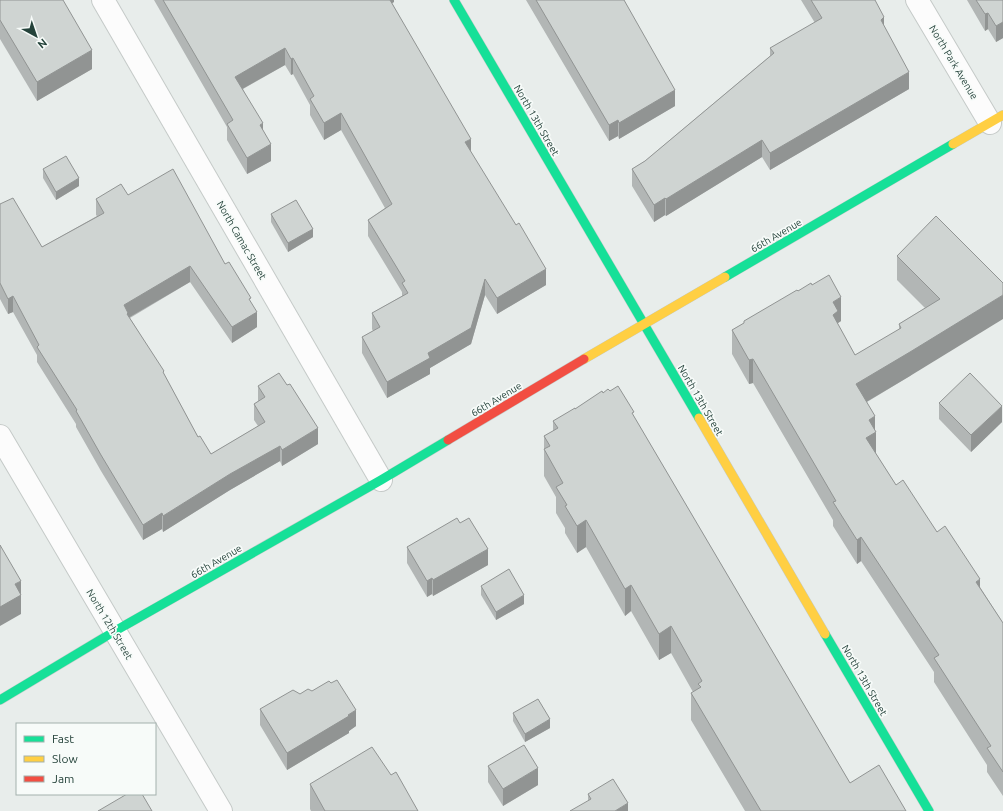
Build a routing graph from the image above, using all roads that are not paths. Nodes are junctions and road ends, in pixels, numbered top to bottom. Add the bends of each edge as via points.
1 (103, 0) edge
2 (454, 0) edge
3 (917, 0) edge
4 (996, 119) edge
5 (643, 324) junction
6 (0, 436) edge
7 (381, 480) junction
8 (115, 631) junction
9 (0, 700) edge
10 (221, 811) edge
11 (929, 811) edge

1 - 7 street, North Camac Street
2 - 5 street, North 13th Street
3 - 4 street, North Park Avenue
4 - 5 street, 66th Avenue
5 - 7 street, 66th Avenue
5 - 11 street, North 13th Street
6 - 8 street, North 12th Street
7 - 8 street, 66th Avenue
8 - 9 street, 66th Avenue
8 - 10 street, North 12th Street

